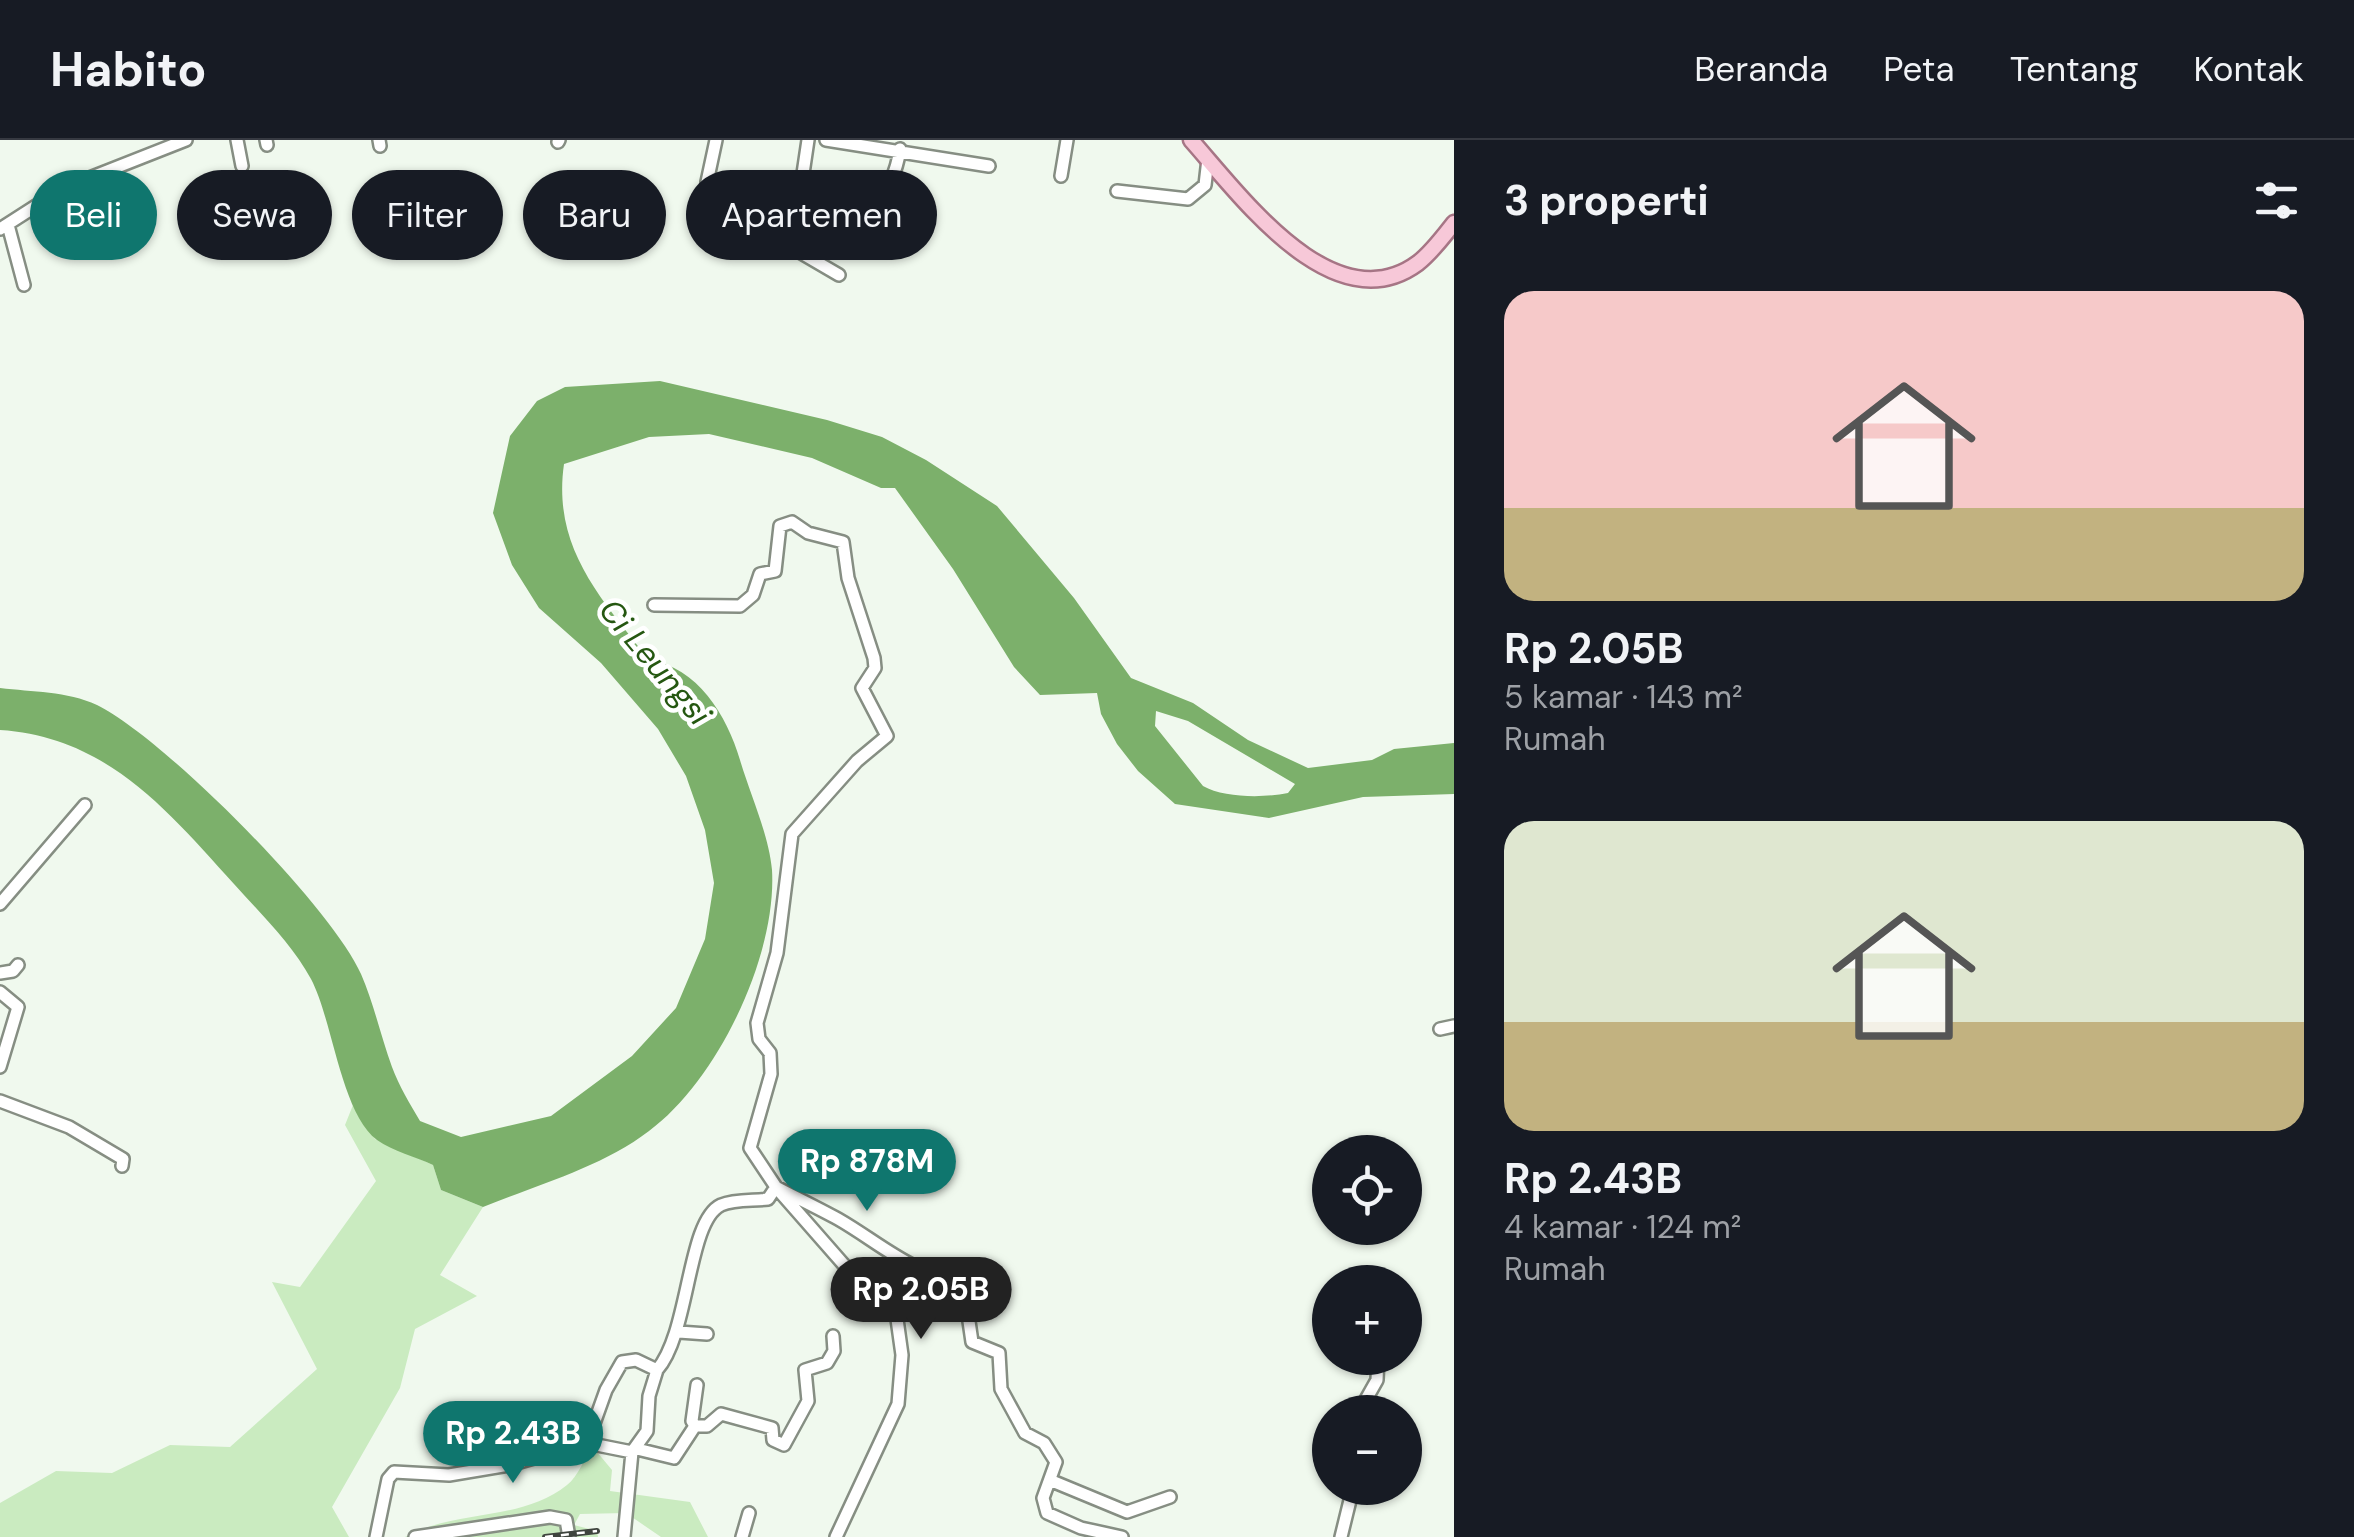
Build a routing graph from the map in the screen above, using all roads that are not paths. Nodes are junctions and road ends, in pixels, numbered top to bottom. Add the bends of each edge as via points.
1 (186, 140) edge
2 (237, 140) edge
3 (716, 140) edge
4 (808, 140) edge
5 (826, 140) edge
6 (1067, 140) edge
7 (1192, 140) edge
8 (893, 145) edge
9 (1208, 159) junction
10 (242, 166) dead end
11 (989, 166) dead end
12 (804, 170) edge
13 (892, 170) edge
14 (1060, 176) dead end
15 (1117, 191) dead end
16 (1454, 223) edge
17 (4, 227) edge
18 (839, 276) dead end
19 (24, 285) dead end
20 (654, 606) dead end
21 (85, 804) dead end
22 (0, 904) edge
23 (18, 965) dead end
24 (0, 972) edge
25 (0, 992) edge
26 (1454, 1026) edge
27 (1440, 1029) dead end
28 (0, 1067) edge
29 (0, 1101) edge
30 (122, 1166) dead end
31 (776, 1187) junction
32 (679, 1332) junction
33 (707, 1334) dead end
34 (833, 1336) dead end
35 (657, 1370) junction
36 (697, 1385) dead end
37 (695, 1426) junction
38 (476, 1435) dead end
39 (588, 1443) junction
40 (634, 1450) junction
41 (485, 1466) junction
42 (1052, 1480) junction
43 (1170, 1497) dead end
44 (1349, 1505) edge
45 (749, 1513) dead end
46 (376, 1537) edge
47 (415, 1537) edge
48 (569, 1537) edge
49 (624, 1537) edge
50 (742, 1537) edge
51 (836, 1537) edge
52 (1122, 1537) edge
53 (1341, 1537) edge

1 - 17 street via 64,188
2 - 10 street
3 - 18 street via 707,182 712,201
4 - 12 street
5 - 8 street
6 - 14 street
7 - 9 main road
8 - 11 street
8 - 13 street
9 - 15 street via 1205,185 1188,199
9 - 16 main road via 1289,244 1332,273 1362,277 1406,270
17 - 19 street
20 - 31 street via 740,606 753,595 760,574 775,571 780,526 792,522 843,542 874,658 862,688 887,736 799,825 789,848 777,953 757,1023 771,1074 750,1148
21 - 22 street
23 - 24 street
25 - 28 street via 18,1007
26 - 27 street
29 - 30 street via 69,1127 123,1159
31 - 32 street via 768,1199 723,1204 702,1226
31 - 42 street via 910,1266 963,1280 972,1342 1000,1355 1001,1389 1025,1433 1049,1448 1056,1462
31 - 51 street via 859,1282 896,1312 902,1355 898,1404
32 - 33 street
32 - 35 street
34 - 37 street via 828,1363 805,1370 808,1401 784,1445 772,1440 772,1428 726,1414
35 - 39 street via 636,1360 622,1362
35 - 40 street via 647,1431
36 - 37 street
37 - 40 street via 674,1458
38 - 41 street
39 - 40 street
39 - 41 street via 509,1466
40 - 49 street
41 - 46 street via 449,1475 394,1472
42 - 43 street via 1127,1512
42 - 52 street via 1043,1498 1050,1515
44 - 53 street
45 - 50 street
47 - 48 street via 550,1516 566,1520

